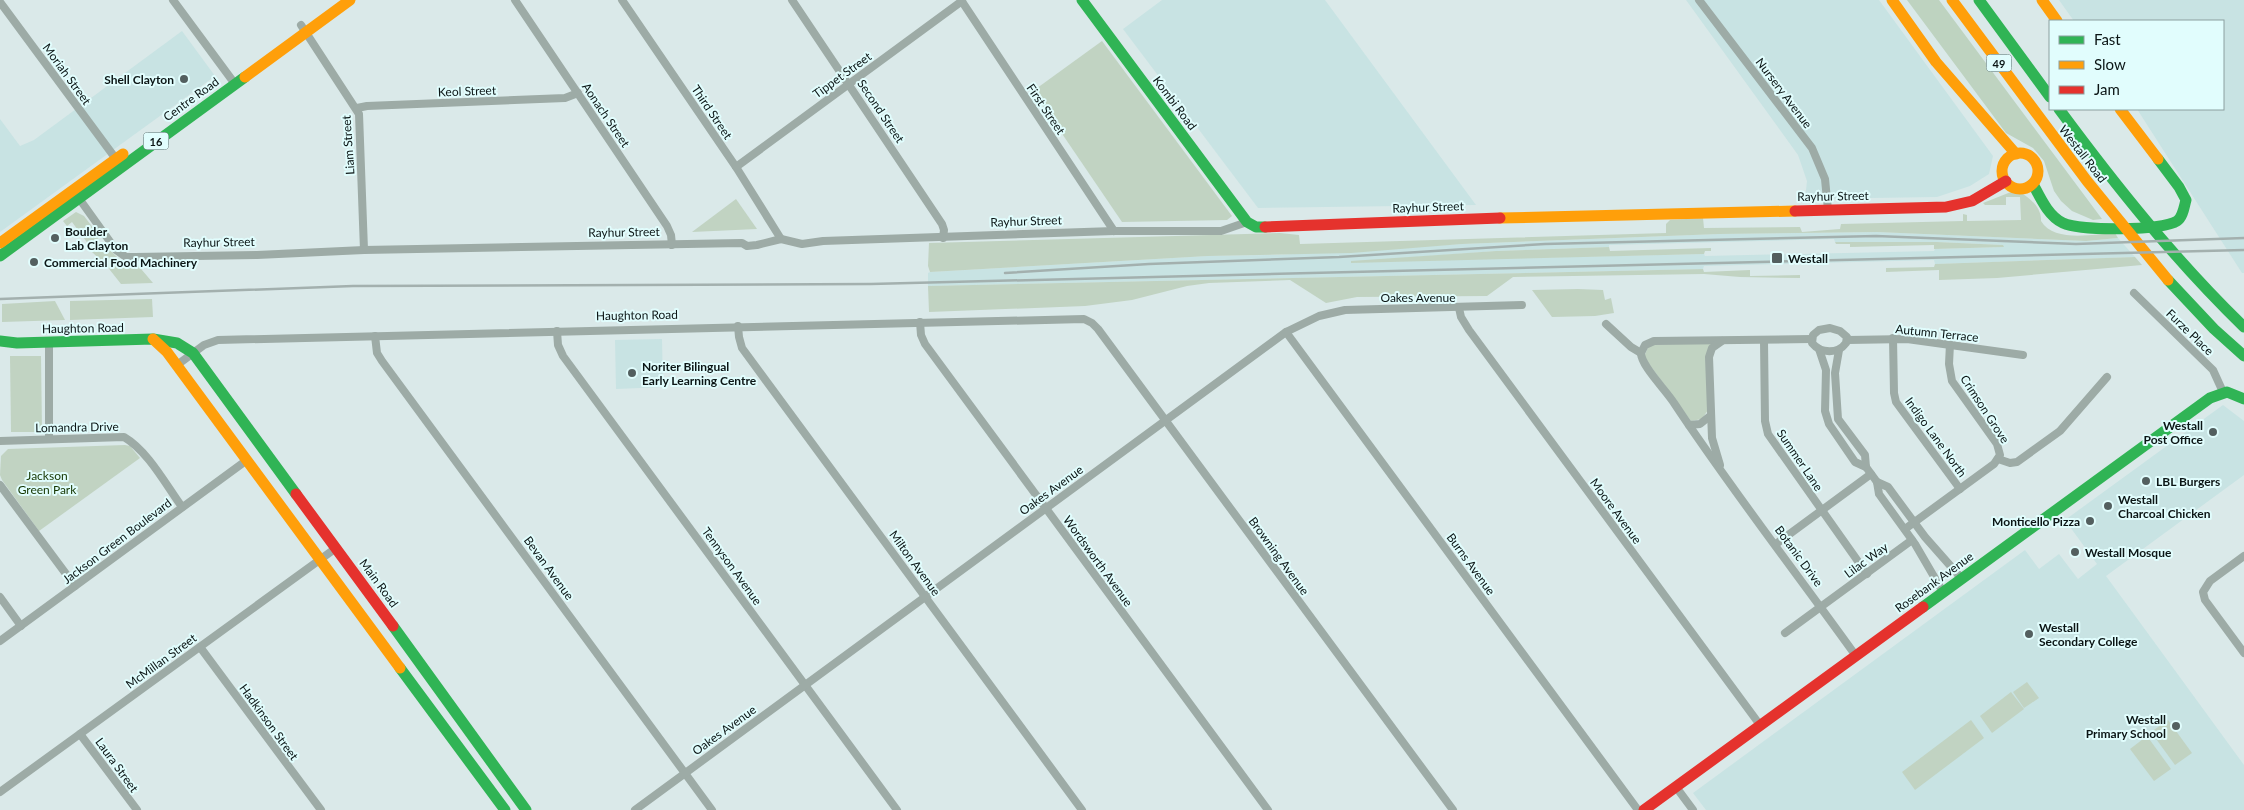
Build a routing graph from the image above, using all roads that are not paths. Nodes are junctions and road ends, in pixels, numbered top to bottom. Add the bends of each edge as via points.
1 (173, 0) edge
2 (335, 0) edge
3 (350, 0) edge
4 (515, 0) edge
5 (622, 0) edge
6 (792, 0) edge
7 (1082, 0) edge
8 (1699, 0) edge
9 (1892, 0) edge
10 (1952, 0) edge
11 (1979, 0) edge
12 (2042, 0) edge
13 (962, 1) edge
14 (0, 2) edge
15 (2056, 20) edge
16 (303, 29) junction
17 (232, 81) junction
18 (849, 84) junction
19 (578, 93) junction
20 (2049, 96) edge
21 (357, 108) junction
22 (2059, 110) edge
23 (2121, 110) edge
24 (2016, 154) junction
25 (116, 159) junction
26 (736, 167) junction
27 (2006, 182) junction
28 (2033, 184) junction
29 (76, 195) junction
30 (1828, 210) junction
31 (1247, 222) junction
32 (1114, 231) junction
33 (942, 238) junction
34 (780, 239) junction
35 (0, 243) edge
36 (672, 245) junction
37 (364, 250) junction
38 (0, 256) edge
39 (2134, 293) dead end
40 (1522, 305) dead end
41 (1459, 308) junction
42 (1084, 319) joint
43 (920, 322) junction
44 (1606, 324) dead end
45 (738, 326) junction
46 (2244, 327) edge
47 (557, 331) junction
48 (1286, 332) junction
49 (375, 336) junction
50 (1893, 338) junction
51 (153, 339) junction
52 (1811, 339) junction
53 (1848, 340) junction
54 (1722, 341) junction
55 (1764, 341) junction
56 (0, 342) edge
57 (49, 342) junction
58 (1950, 344) junction
59 (1818, 349) junction
60 (1839, 350) junction
61 (193, 353) junction
62 (1641, 353) junction
63 (2023, 355) dead end
64 (2244, 356) edge
65 (177, 365) junction
66 (2107, 377) dead end
67 (2224, 392) junction
68 (2244, 399) edge
69 (1710, 416) junction
70 (1165, 420) junction
71 (1689, 424) junction
72 (49, 439) junction
73 (0, 441) edge
74 (1998, 459) junction
75 (247, 460) junction
76 (1866, 466) junction
77 (1722, 471) junction
78 (1871, 474) junction
79 (1877, 482) junction
80 (0, 485) edge
81 (292, 489) junction
82 (1960, 489) junction
83 (277, 500) junction
84 (182, 506) junction
85 (1045, 508) junction
86 (1821, 511) junction
87 (1914, 522) junction
88 (1905, 529) junction
89 (1912, 540) junction
90 (1776, 544) junction
91 (336, 548) junction
92 (2244, 556) edge
93 (320, 559) junction
94 (1866, 574) junction
95 (1962, 579) junction
96 (74, 586) junction
97 (1943, 592) junction
98 (925, 596) junction
99 (0, 598) edge
100 (1821, 607) junction
101 (21, 626) junction
102 (1784, 633) dead end
103 (0, 641) edge
104 (200, 646) junction
105 (2244, 653) edge
106 (1856, 656) junction
107 (805, 685) junction
108 (443, 693) junction
109 (428, 704) junction
110 (1760, 725) junction
111 (80, 734) junction
112 (685, 773) junction
113 (1676, 787) junction
114 (0, 792) edge
115 (137, 810) edge
116 (321, 810) edge
117 (505, 810) edge
118 (526, 810) edge
119 (635, 810) edge
120 (712, 810) edge
121 (898, 810) edge
122 (1082, 810) edge
123 (1268, 810) edge
124 (1453, 810) edge
125 (1638, 810) edge
126 (1644, 810) edge
127 (1693, 810) edge

1 - 17 street
2 - 16 main road, Centre Road / 16
3 - 16 main road, Centre Road / 16
4 - 19 street, Aonach Street
5 - 26 street, Third Street
6 - 18 street, Second Street
7 - 31 main road, Kombi Road
8 - 30 street, Nursery Avenue via 1812,148 1825,178
9 - 24 main road via 1936,62
10 - 64 main road, Westall Road / 49 via 2044,127 2160,271
11 - 20 main road, 49
12 - 15 main road
13 - 18 street, Tippet Street
13 - 32 street, First Street
14 - 25 street, Moriah Street
16 - 17 main road, Centre Road / 16
16 - 21 street, Liam Street
17 - 25 main road, Centre Road / 16
17 - 29 main road, Centre Road / 16
18 - 26 street, Tippet Street
18 - 33 street, Second Street via 942,224
19 - 21 street, Keol Street via 565,98
19 - 36 street, Aonach Street via 667,226
21 - 37 street, Liam Street
22 - 46 main road, Westall Road via 2188,270
23 - 28 main road via 2186,200 2182,216 2176,222 2164,226 2093,229 2068,225 2051,213
24 - 27 main road via 2004,165
24 - 28 main road via 2027,154 2036,162 2038,173
25 - 29 main road, Centre Road / 16
26 - 34 street, Third Street
27 - 28 main road via 2019,189
27 - 30 main road, Rayhur Street via 1972,200 1946,207
29 - 35 main road, Centre Road / 16
29 - 37 street, Rayhur Street via 116,250 126,257
29 - 38 main road, Centre Road / 16
30 - 31 main road, Rayhur Street via 1266,227 1256,227
31 - 32 street, Rayhur Street via 1221,231
32 - 33 street, Rayhur Street
33 - 34 street, Rayhur Street via 802,244
34 - 36 street, Rayhur Street via 747,246 742,243
36 - 37 street, Rayhur Street
39 - 67 street, Furze Place via 2213,370
40 - 41 street, Oakes Avenue
41 - 48 street, Oakes Avenue via 1345,310 1319,316
41 - 110 street, Moore Avenue via 1469,330
42 - 43 street, Haughton Road
42 - 70 street, Browning Avenue via 1092,322
43 - 45 street, Haughton Road
43 - 85 street, Wordsworth Avenue via 925,344
44 - 62 street, Botanic Drive
45 - 47 street, Haughton Road
45 - 98 street, Milton Avenue via 742,348
47 - 49 street, Haughton Road
47 - 107 street, Tennyson Avenue via 563,356
48 - 70 street, Oakes Avenue
48 - 125 street, Burns Avenue
49 - 61 street, Haughton Road via 218,340
49 - 112 street, Bevan Avenue via 377,353 382,361
50 - 53 street, Autumn Terrace
50 - 58 street, Autumn Terrace
50 - 82 street, Indigo Lane North via 1896,402
51 - 57 main road, Haughton Road
51 - 61 main road, Haughton Road via 177,343
51 - 65 main road via 164,347
52 - 53 street via 1819,330 1830,328 1840,331
52 - 55 street
52 - 59 street
53 - 60 street
54 - 55 street
54 - 62 street via 1654,341
54 - 69 street, Botanic Drive via 1712,348 1709,357
55 - 86 street, Summer Lane via 1768,434
56 - 57 main road, Haughton Road
57 - 72 street
58 - 63 street, Autumn Terrace
58 - 74 street, Crimson Grove via 1952,381 1996,444 2000,452
59 - 60 street
59 - 76 street via 1826,370 1825,403 1829,424 1855,462
60 - 76 street via 1835,373 1837,417 1864,454
61 - 65 street, Haughton Road
61 - 81 main road, Main Road
62 - 71 street, Botanic Drive via 1644,363
65 - 75 main road
66 - 74 street via 2056,435 2017,462
67 - 68 main road via 2234,392
67 - 95 main road, Rosebank Avenue via 2210,398
69 - 71 street via 1700,424
69 - 77 street, Botanic Drive via 1713,448
70 - 85 street, Oakes Avenue
70 - 124 street, Browning Avenue
71 - 77 street, Botanic Drive
72 - 73 street, Lomandra Drive
72 - 84 street, Lomandra Drive via 124,437 142,452
74 - 82 street, Crimson Grove
75 - 83 main road
75 - 84 street, Jackson Green Boulevard
76 - 78 street
77 - 90 street, Botanic Drive
78 - 79 street
78 - 86 street
79 - 87 street via 1888,487
79 - 88 street via 1879,494
80 - 96 street
81 - 83 main road
81 - 91 main road, Main Road
82 - 87 street, Crimson Grove
83 - 93 main road
84 - 96 street, Jackson Green Boulevard
85 - 98 street, Oakes Avenue
85 - 123 street, Wordsworth Avenue
86 - 90 street
86 - 94 street, Summer Lane
87 - 88 street, Crimson Grove
87 - 95 street
88 - 89 street
89 - 94 street, Lilac Way
89 - 97 street
90 - 100 street, Botanic Drive
91 - 93 street, McMillan Street
91 - 108 main road, Main Road
92 - 105 street via 2207,583 2203,592 2205,600
93 - 104 street, McMillan Street
93 - 109 main road
94 - 100 street, Lilac Way
95 - 97 main road, Rosebank Avenue
96 - 101 street, Jackson Green Boulevard
97 - 106 main road, Rosebank Avenue
98 - 107 street, Oakes Avenue
98 - 122 street, Milton Avenue
99 - 101 street
100 - 102 street, Lilac Way
100 - 106 street, Botanic Drive
101 - 103 street, Jackson Green Boulevard
104 - 111 street, McMillan Street
104 - 116 street, Hadkinson Street
106 - 110 main road, Rosebank Avenue
107 - 112 street, Oakes Avenue
107 - 121 street, Tennyson Avenue
108 - 109 main road
108 - 118 main road, Main Road
109 - 117 main road
110 - 113 main road, Rosebank Avenue
111 - 114 street, McMillan Street
111 - 115 street, Laura Street
112 - 119 street, Oakes Avenue
112 - 120 street, Bevan Avenue
113 - 126 main road, Rosebank Avenue
113 - 127 street

